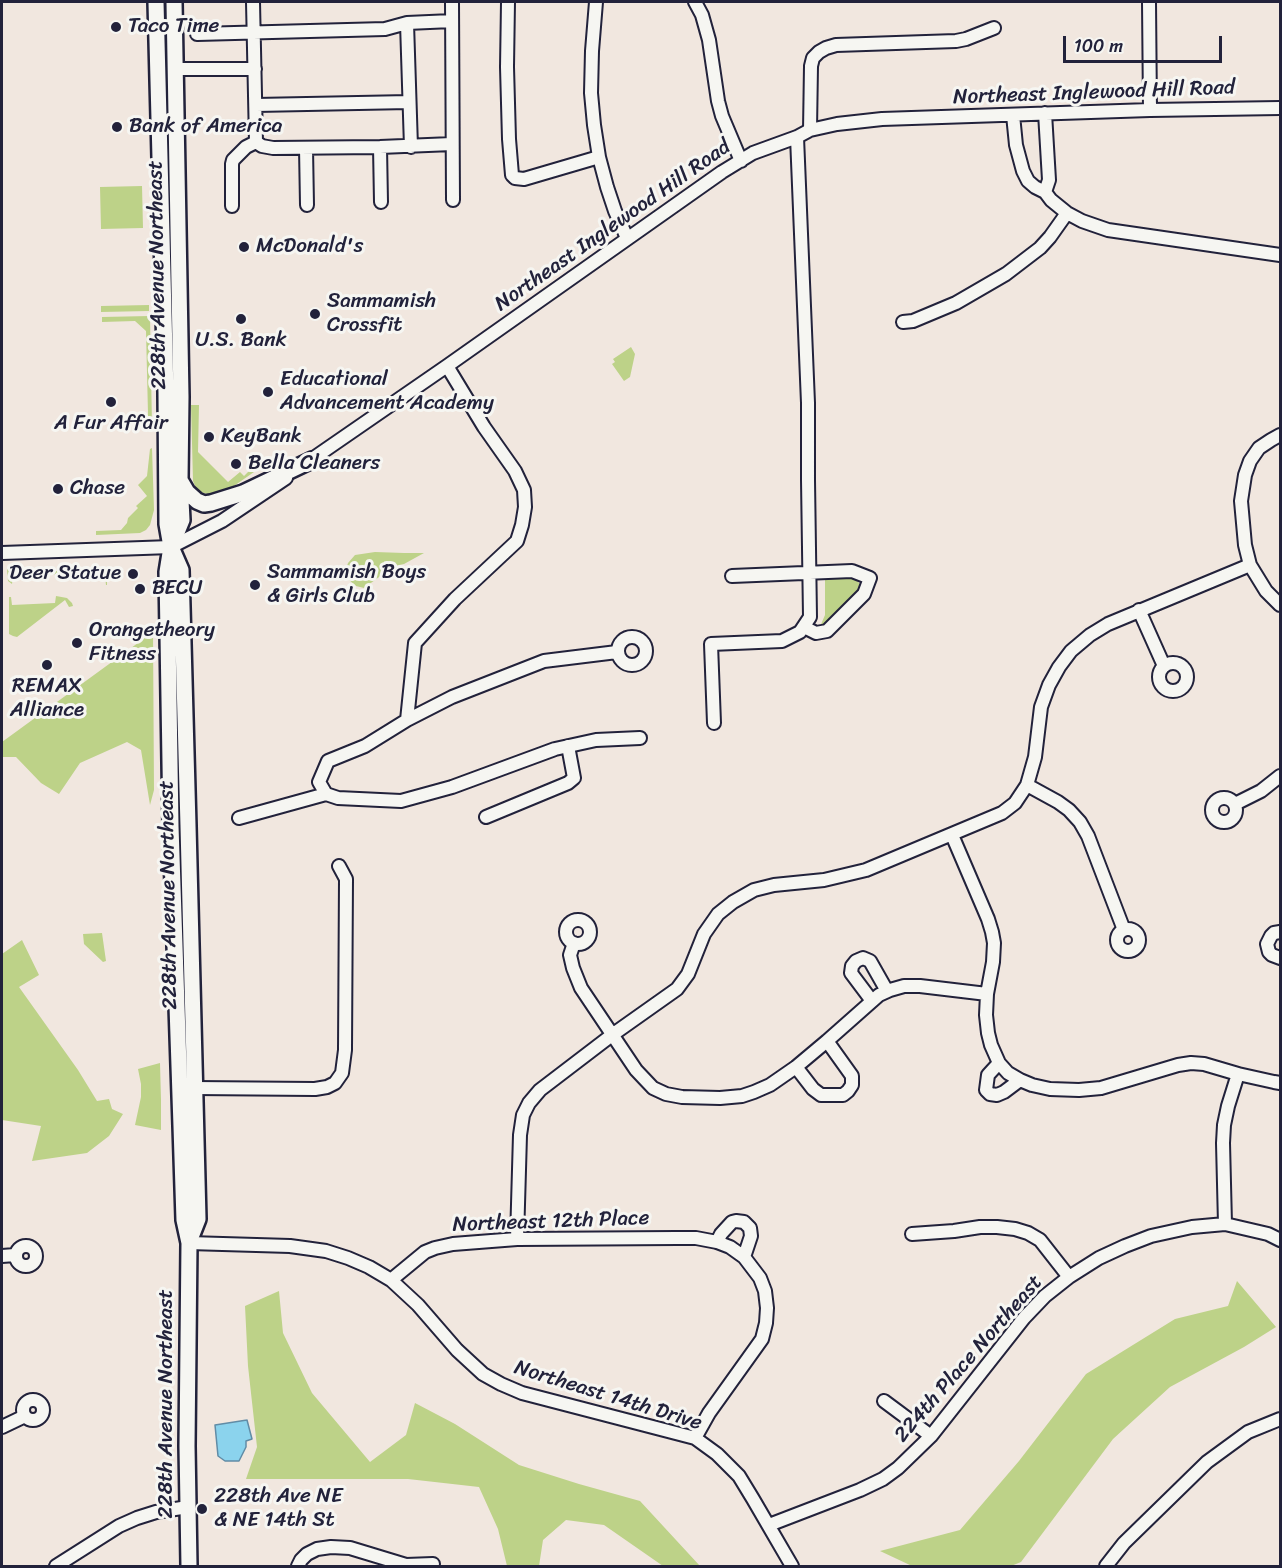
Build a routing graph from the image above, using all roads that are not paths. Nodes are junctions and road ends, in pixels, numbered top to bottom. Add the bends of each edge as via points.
1 (156, 2) edge
2 (174, 2) edge
3 (253, 2) edge
4 (452, 2) edge
5 (508, 2) edge
6 (596, 2) edge
7 (695, 2) edge
8 (1149, 2) edge
9 (452, 21) junction
10 (407, 23) junction
11 (994, 28) dead end
12 (254, 33) junction
13 (197, 34) dead end
14 (176, 69) junction
15 (255, 69) junction
16 (158, 73) junction
17 (409, 102) junction
18 (255, 105) junction
19 (1281, 108) edge
20 (1150, 110) junction
21 (1045, 113) junction
22 (1013, 115) junction
23 (176, 128) junction
24 (810, 130) junction
25 (797, 137) junction
26 (256, 142) junction
27 (452, 144) junction
28 (380, 147) junction
29 (411, 147) junction
30 (306, 148) junction
31 (599, 157) junction
32 (741, 161) junction
33 (1045, 192) junction
34 (453, 200) dead end
35 (381, 202) dead end
36 (307, 204) dead end
37 (232, 206) dead end
38 (1067, 213) junction
39 (627, 238) junction
40 (1281, 255) edge
41 (171, 296) junction
42 (903, 322) dead end
43 (447, 366) junction
44 (1281, 435) edge
45 (312, 460) junction
46 (180, 480) junction
47 (171, 547) junction
48 (2, 553) edge
49 (1250, 565) junction
50 (809, 572) junction
51 (732, 576) dead end
52 (1281, 605) edge
53 (1139, 610) junction
54 (804, 627) junction
55 (617, 652) dead end
56 (1164, 666) dead end
57 (407, 720) junction
58 (714, 723) dead end
59 (640, 738) dead end
60 (568, 746) junction
61 (1281, 776) edge
62 (1027, 785) junction
63 (326, 794) junction
64 (1235, 804) dead end
65 (486, 817) dead end
66 (239, 818) dead end
67 (171, 826) junction
68 (952, 835) junction
69 (339, 866) dead end
70 (190, 898) junction
71 (1124, 930) dead end
72 (1281, 932) edge
73 (574, 944) dead end
74 (1281, 958) edge
75 (886, 992) junction
76 (987, 994) junction
77 (872, 1001) junction
78 (612, 1035) junction
79 (827, 1041) junction
80 (999, 1063) junction
81 (796, 1067) junction
82 (1238, 1074) junction
83 (1020, 1080) junction
84 (1281, 1083) edge
85 (194, 1088) junction
86 (181, 1140) junction
87 (1225, 1224) junction
88 (912, 1234) dead end
89 (517, 1239) junction
90 (1281, 1240) edge
91 (717, 1242) junction
92 (189, 1243) junction
93 (15, 1255) dead end
94 (2, 1256) edge
95 (744, 1257) junction
96 (1069, 1277) junction
97 (391, 1280) junction
98 (884, 1401) dead end
99 (25, 1416) dead end
100 (1281, 1419) edge
101 (2, 1427) edge
102 (931, 1436) junction
103 (695, 1438) junction
104 (188, 1507) junction
105 (769, 1525) junction
106 (433, 1564) dead end
107 (56, 1566) edge
108 (189, 1566) edge
109 (298, 1566) edge
110 (792, 1566) edge
111 (1107, 1566) edge

1 - 16 main road, 228th Avenue Northeast
2 - 14 main road, 228th Avenue Northeast
3 - 12 street
4 - 9 street
5 - 31 street via 512,175 524,179
6 - 31 street via 591,93
7 - 32 street via 709,40 722,116
8 - 20 street
9 - 10 street
9 - 27 street
10 - 12 street via 385,29
10 - 17 street
11 - 24 street via 956,41 826,48 813,58 811,66
12 - 13 street
12 - 15 street
14 - 15 street
14 - 23 main road, 228th Avenue Northeast
15 - 18 street
16 - 23 main road via 169,82
16 - 41 main road, 228th Avenue Northeast via 162,245
17 - 18 street
17 - 29 street
18 - 26 street
19 - 20 street, Northeast Inglewood Hill Road
20 - 21 street, Northeast Inglewood Hill Road
21 - 22 street, Northeast Inglewood Hill Road
21 - 33 street via 1049,180
22 - 24 street, Northeast Inglewood Hill Road via 859,120
22 - 33 street via 1023,171 1028,181
23 - 41 main road, 228th Avenue Northeast
24 - 25 street, Northeast Inglewood Hill Road
25 - 32 street, Northeast Inglewood Hill Road
25 - 50 street via 808,403
26 - 30 street via 273,148
26 - 37 street via 233,160
27 - 29 street
27 - 34 street
28 - 29 street
28 - 30 street
28 - 35 street
30 - 36 street
31 - 39 street
32 - 39 street, Northeast Inglewood Hill Road
33 - 38 street
38 - 40 street via 1108,230
38 - 42 street via 1040,248 1006,274 956,303
39 - 43 street, Northeast Inglewood Hill Road
41 - 46 main road, 228th Avenue Northeast via 169,304 181,371
41 - 47 main road, 228th Avenue Northeast via 167,451 167,524
43 - 45 street, Northeast Inglewood Hill Road
43 - 57 street via 515,471 524,490 525,507 517,541 415,643
44 - 49 street via 1259,448 1245,475 1241,515
45 - 46 main road via 243,493 211,503 197,501
45 - 47 street, Northeast Inglewood Hill Road via 222,521
46 - 47 main road, 228th Avenue Northeast via 182,520
47 - 48 street
47 - 67 main road, 228th Avenue Northeast via 167,572
47 - 70 main road, 228th Avenue Northeast via 181,570
49 - 52 street via 1266,591
49 - 53 street
50 - 51 street
50 - 54 street via 810,617
50 - 54 street via 852,571 870,578 864,594 827,631 816,633
53 - 56 street
53 - 62 street via 1090,635 1059,667 1041,707
54 - 58 street via 782,641 711,644
55 - 57 street via 544,661 452,697
57 - 63 street via 365,746 328,761 319,782
59 - 60 street
60 - 63 street via 401,801
60 - 65 street via 574,778
61 - 64 street
62 - 68 street via 1015,803 1002,813
62 - 71 street via 1058,802 1080,822
63 - 66 street
67 - 70 main road via 184,838 185,887
67 - 86 main road, 228th Avenue Northeast
68 - 76 street via 992,932 993,962
68 - 78 street via 866,870 824,880 774,885 754,890 733,902 718,914 704,934 688,974 677,989
69 - 85 street via 345,879 342,1073 334,1083 315,1089
70 - 85 main road, 228th Avenue Northeast
72 - 74 street via 1274,933 1267,944 1269,952
73 - 78 street via 570,955 581,988
75 - 76 street via 920,986
75 - 77 street
75 - 77 street via 870,960 856,961 851,973
76 - 80 street via 988,1033
77 - 79 street
78 - 81 street via 653,1088 682,1097 742,1096
78 - 89 street via 529,1102 519,1135
79 - 81 street
79 - 81 street via 852,1076 848,1092 821,1095
80 - 83 street
80 - 83 street via 988,1075 986,1090 990,1094 1004,1092
82 - 83 street via 1191,1063 1101,1088 1050,1089
82 - 84 street
82 - 87 street via 1224,1134
85 - 86 main road via 189,1097 190,1128
85 - 92 main road, 228th Avenue Northeast via 198,1220
86 - 92 main road, 228th Avenue Northeast via 184,1220
87 - 90 street
87 - 96 street via 1151,1236 1100,1258
88 - 96 street via 980,1227 1015,1229 1040,1240
89 - 91 street, Northeast 12th Place via 696,1238
89 - 97 street, Northeast 12th Place via 435,1248 417,1257
91 - 95 street
91 - 95 street via 732,1222 744,1222 751,1236
92 - 97 street via 326,1251
92 - 104 main road, 228th Avenue Northeast
93 - 94 street
95 - 103 street via 765,1292 767,1308 762,1339
96 - 102 street, 224th Place Northeast via 1024,1318
97 - 103 street, Northeast 14th Drive via 457,1350 483,1374 501,1384 522,1393
98 - 102 street
99 - 101 street
100 - 111 street via 1248,1432 1207,1462 1124,1543
102 - 105 street, 224th Place Northeast via 883,1479
103 - 105 street, Northeast 14th Drive via 739,1476
104 - 107 street via 156,1512 119,1526
104 - 108 main road, 228th Avenue Northeast
105 - 110 street, Northeast 14th Drive
106 - 109 street via 406,1565 331,1546 307,1554

